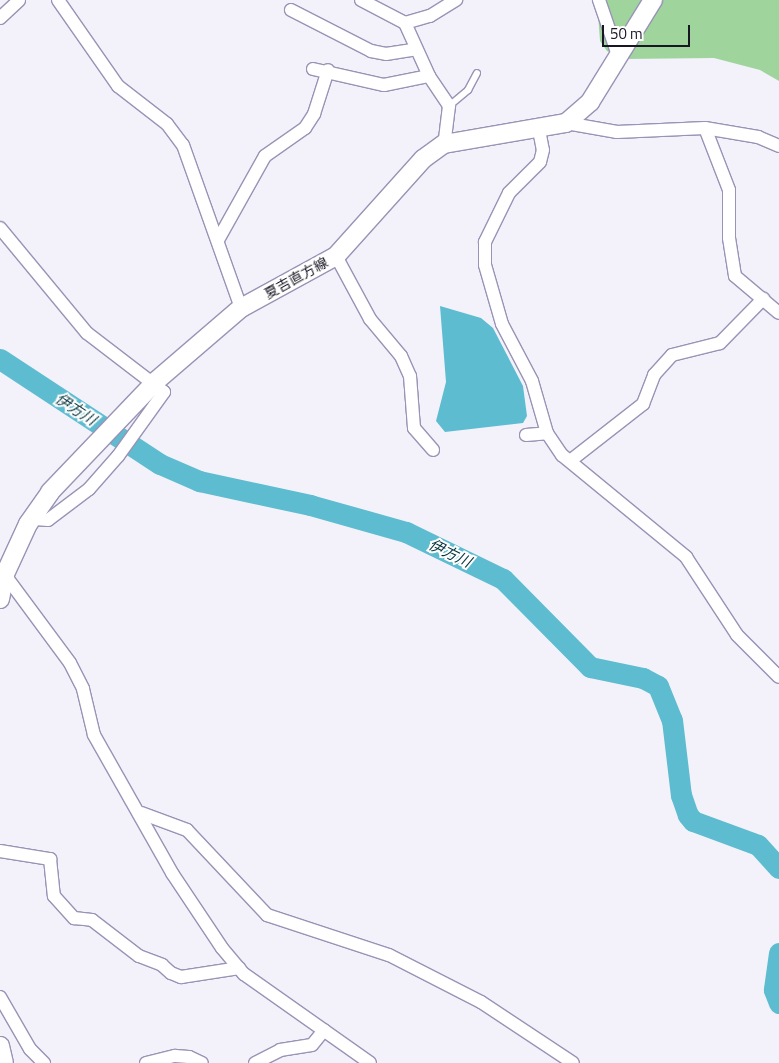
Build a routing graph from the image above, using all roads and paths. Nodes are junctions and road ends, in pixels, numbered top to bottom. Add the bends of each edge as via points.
1 (20, 0) edge
2 (58, 0) edge
3 (361, 0) edge
4 (456, 0) edge
5 (599, 0) edge
6 (653, 0) edge
7 (291, 10) dead end
8 (0, 18) edge
9 (405, 23) junction
10 (416, 49) junction
11 (619, 58) junction
12 (313, 69) dead end
13 (328, 70) junction
14 (477, 73) dead end
15 (429, 76) junction
16 (449, 106) junction
17 (566, 123) junction
18 (705, 128) junction
19 (538, 130) junction
20 (444, 144) junction
21 (779, 146) edge
22 (0, 228) edge
23 (218, 240) junction
24 (336, 256) junction
25 (763, 299) junction
26 (241, 308) junction
27 (779, 313) edge
28 (156, 381) junction
29 (547, 433) junction
30 (526, 435) dead end
31 (433, 450) dead end
32 (570, 461) junction
33 (32, 519) junction
34 (2, 571) edge
35 (0, 599) edge
36 (778, 673) edge
37 (141, 813) junction
38 (0, 851) edge
39 (239, 968) junction
40 (0, 997) edge
41 (324, 1030) junction
42 (0, 1046) edge
43 (367, 1062) edge
44 (4, 1063) edge
45 (44, 1063) edge
46 (146, 1063) edge
47 (202, 1063) edge
48 (254, 1063) edge
49 (573, 1063) edge

1 - 8 street
2 - 23 street via 118,86 168,124 183,145
3 - 9 street
4 - 9 street via 430,16
5 - 11 street
6 - 11 main road, 夏吉直方線
7 - 10 street via 371,51 386,54
9 - 10 street
10 - 15 street
11 - 17 main road, 夏吉直方線 via 590,102
12 - 13 street
13 - 15 street via 384,85
13 - 23 street via 314,114 305,128 265,156
14 - 16 lane via 468,90
15 - 16 street
16 - 20 street
17 - 18 street via 617,132
17 - 19 main road, 夏吉直方線
18 - 21 street via 758,137
18 - 25 street via 729,190 729,238 735,276
19 - 20 main road, 夏吉直方線 via 478,135
19 - 29 street via 543,150 540,162 509,193 485,242 485,265 502,324 532,381
20 - 24 main road, 夏吉直方線 via 423,159
22 - 28 street via 87,333
23 - 26 street
24 - 26 main road, 夏吉直方線
24 - 31 street via 370,319 401,356 410,376 414,428
25 - 27 street
25 - 32 street via 720,344 672,355 654,375 643,404
26 - 28 main road, 夏吉直方線
28 - 33 main road, 夏吉直方線 via 94,443 50,492
28 - 33 street via 164,392 118,456 89,489 48,520
29 - 30 street
29 - 32 street
32 - 36 street via 686,557 737,635
33 - 34 main road, 夏吉直方線
34 - 35 main road, 夏吉直方線
34 - 37 street via 70,663 83,689 94,735
37 - 39 street via 172,873
37 - 49 street via 187,830 209,851 254,906 267,915 389,955 481,1002
38 - 39 street via 50,859 54,896 74,918 92,920 139,956 162,965 171,973 188,977
39 - 41 street
40 - 45 street via 30,1049
41 - 43 street
41 - 48 street via 312,1045 280,1050
42 - 44 main road
46 - 47 street via 189,1056

